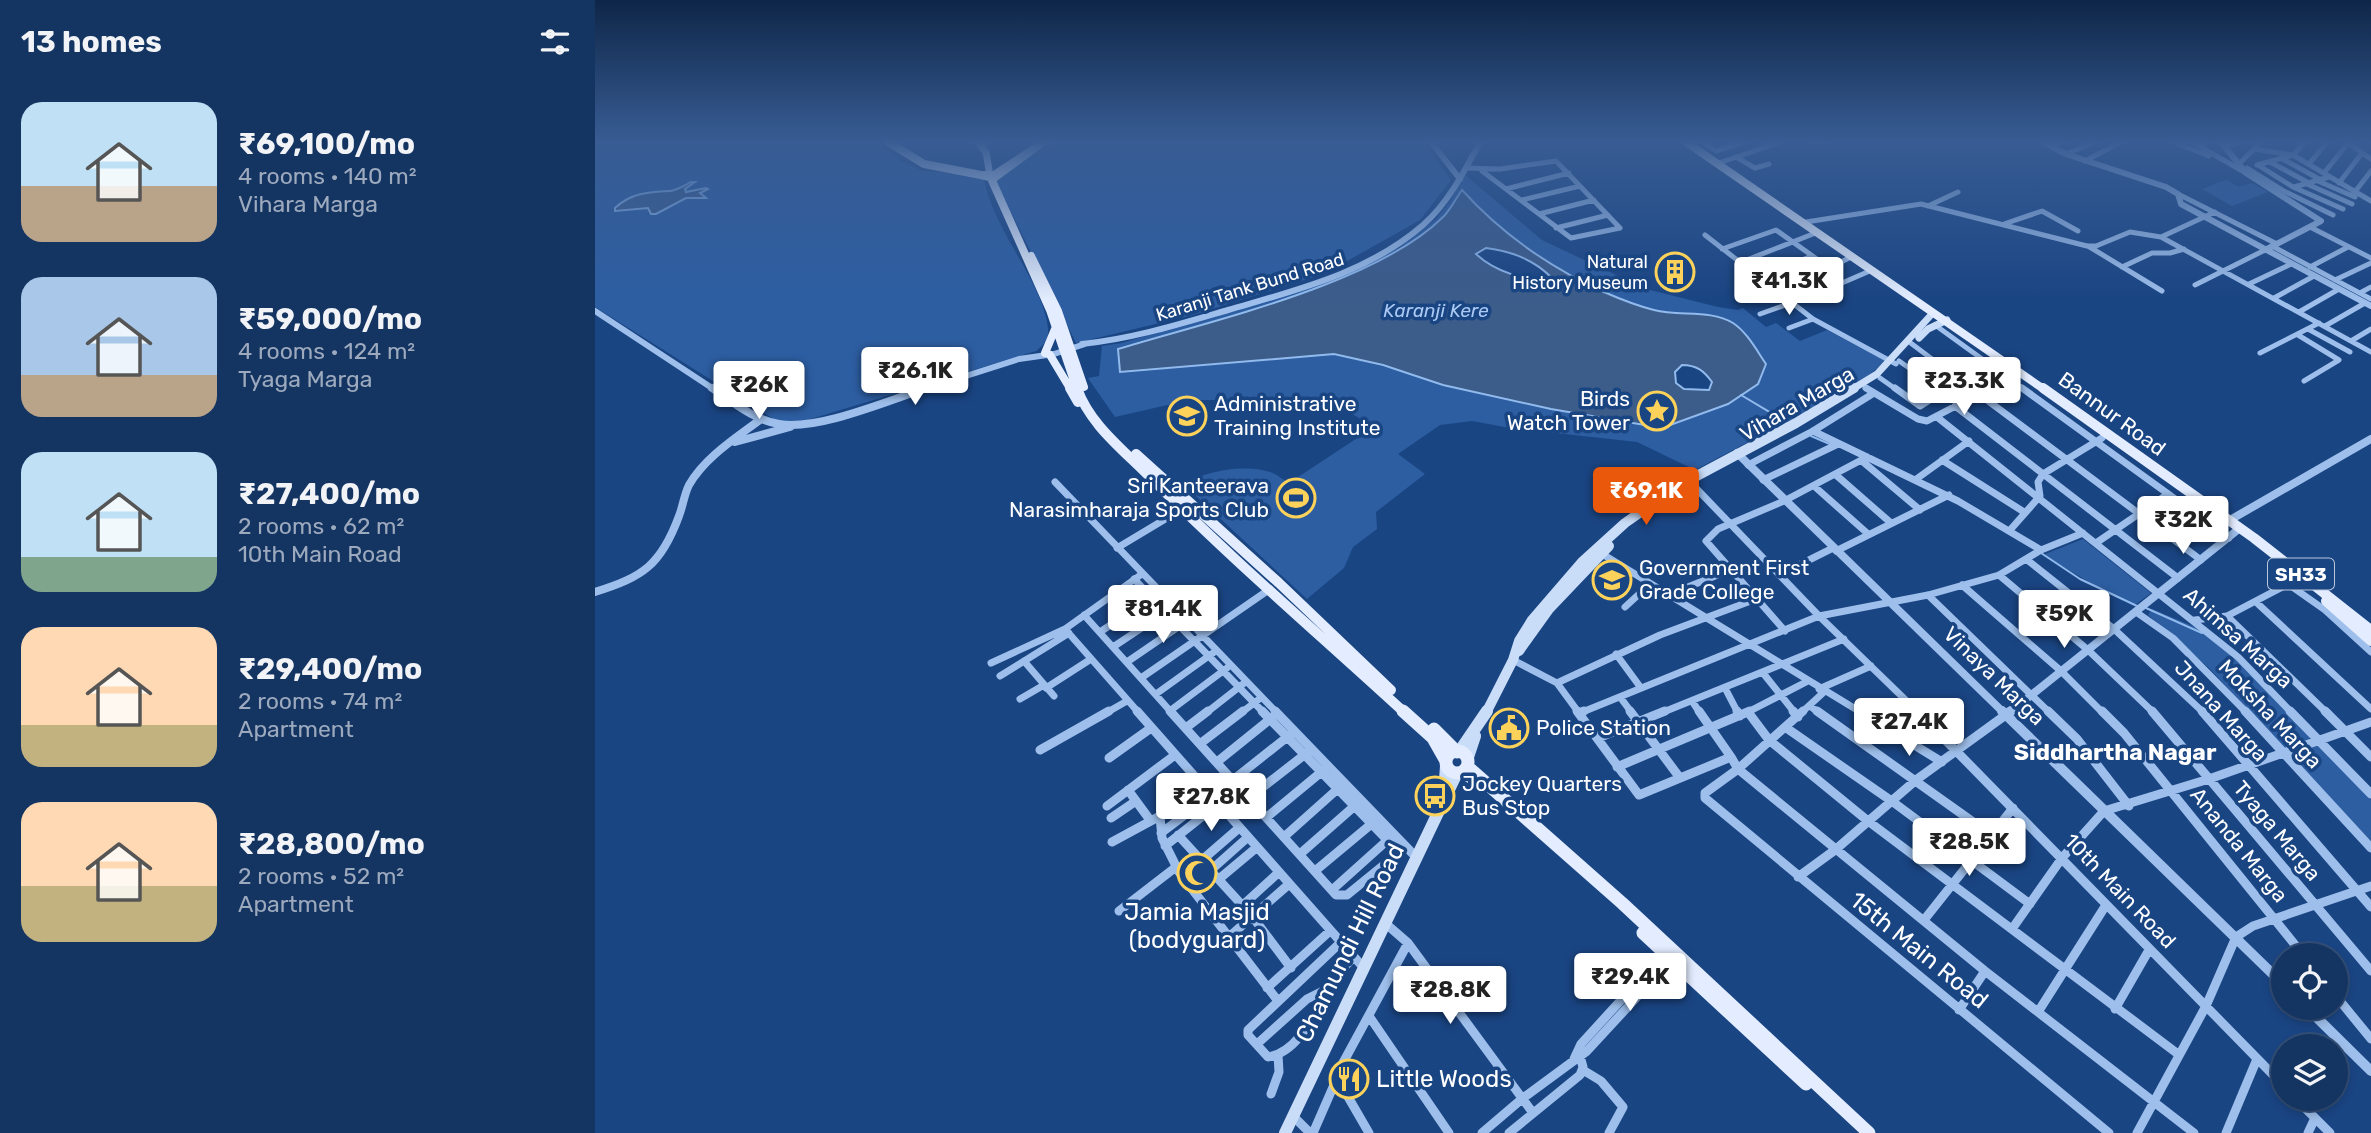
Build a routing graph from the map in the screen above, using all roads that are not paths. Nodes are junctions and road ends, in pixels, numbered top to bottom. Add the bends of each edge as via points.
1 (2178, 194) edge
2 (998, 195) edge
3 (999, 195) edge
4 (1449, 195) edge
5 (1515, 195) edge
6 (1543, 195) edge
7 (1589, 195) edge
8 (1764, 195) edge
9 (1951, 195) edge
10 (2180, 195) edge
11 (2278, 195) edge
12 (2292, 195) edge
13 (2311, 195) edge
14 (2333, 195) edge
15 (2352, 195) edge
16 (2356, 195) edge
17 (2362, 199) junction
18 (1522, 200) junction
19 (1594, 200) junction
20 (2371, 201) edge
21 (2352, 204) junction
22 (1928, 205) junction
23 (2343, 209) junction
24 (2215, 212) junction
25 (1539, 214) junction
26 (1608, 215) junction
27 (2333, 215) junction
28 (2203, 216) junction
29 (2321, 221) junction
30 (1806, 222) junction
31 (2004, 225) junction
32 (1556, 228) junction
33 (2312, 228) junction
34 (2078, 231) dead end
35 (1818, 232) junction
36 (1705, 235) dead end
37 (2161, 237) junction
38 (1793, 242) junction
39 (2087, 246) junction
40 (2271, 247) junction
41 (2349, 247) junction
42 (2184, 248) junction
43 (1722, 249) junction
44 (1812, 256) junction
45 (1853, 256) junction
46 (2371, 260) edge
47 (1739, 262) junction
48 (2291, 264) junction
49 (1828, 267) junction
50 (2122, 267) junction
51 (2310, 267) junction
52 (1872, 270) junction
53 (2224, 271) junction
54 (2314, 276) junction
55 (1757, 278) junction
56 (2335, 280) junction
57 (2249, 284) junction
58 (2195, 285) dead end
59 (2371, 287) edge
60 (1898, 288) junction
61 (1773, 289) junction
62 (1828, 289) dead end
63 (2339, 289) junction
64 (2161, 291) dead end
65 (2360, 293) junction
66 (2274, 298) junction
67 (1791, 303) junction
68 (2369, 303) edge
69 (595, 311) edge
70 (2299, 312) junction
71 (1760, 314) dead end
72 (1813, 319) junction
73 (1938, 321) junction
74 (2319, 323) junction
75 (2325, 327) junction
76 (1789, 328) dead end
77 (1055, 329) junction
78 (2308, 329) junction
79 (2371, 329) edge
80 (2298, 335) junction
81 (2351, 341) junction
82 (1910, 342) junction
83 (1084, 344) junction
84 (1068, 350) junction
85 (2350, 352) dead end
86 (2371, 352) edge
87 (2260, 353) dead end
88 (1046, 354) junction
89 (1895, 362) junction
90 (1880, 378) junction
91 (2008, 379) junction
92 (2304, 381) dead end
93 (1870, 391) junction
94 (1979, 393) junction
95 (1083, 405) junction
96 (1955, 406) junction
97 (1937, 417) junction
98 (761, 419) junction
99 (797, 426) junction
100 (1794, 426) junction
101 (1810, 433) junction
102 (2371, 439) edge
103 (2099, 440) junction
104 (1969, 441) junction
105 (729, 444) junction
106 (1836, 445) junction
107 (1742, 459) junction
108 (1865, 459) junction
109 (1942, 460) junction
110 (2067, 460) junction
111 (1836, 474) junction
112 (2043, 474) junction
113 (1763, 480) junction
114 (1915, 480) junction
115 (1055, 482) dead end
116 (1692, 485) junction
117 (1814, 486) junction
118 (2168, 494) junction
119 (1947, 496) junction
120 (2039, 496) junction
121 (1784, 501) junction
122 (1182, 509) junction
123 (1920, 510) junction
124 (2024, 512) junction
125 (2139, 513) junction
126 (2226, 522) junction
127 (1730, 523) junction
128 (1891, 523) junction
129 (2011, 529) junction
130 (2115, 529) junction
131 (1867, 533) junction
132 (2083, 533) junction
133 (2235, 533) junction
134 (2097, 543) junction
135 (1117, 548) junction
136 (1835, 549) junction
137 (1598, 552) junction
138 (2035, 553) junction
139 (2201, 560) junction
140 (1730, 570) junction
141 (1142, 574) junction
142 (1779, 575) junction
143 (1999, 575) junction
144 (2178, 578) junction
145 (1134, 579) junction
146 (1650, 584) junction
147 (1962, 585) junction
148 (1270, 589) junction
149 (595, 592) edge
150 (2161, 592) junction
151 (1156, 595) junction
152 (1668, 595) junction
153 (1928, 595) junction
154 (1756, 598) junction
155 (1891, 603) junction
156 (2257, 603) junction
157 (1625, 607) dead end
158 (1170, 609) junction
159 (2140, 609) junction
160 (1084, 615) junction
161 (1819, 615) junction
162 (2227, 617) junction
163 (1706, 618) junction
164 (2195, 620) junction
165 (1183, 623) junction
166 (2114, 629) junction
167 (2371, 630) edge
168 (1067, 631) junction
169 (1785, 631) junction
170 (1100, 632) junction
171 (1198, 638) junction
172 (1844, 639) junction
173 (2371, 641) edge
174 (1749, 644) junction
175 (1113, 647) junction
176 (2088, 650) junction
177 (2371, 652) edge
178 (1213, 653) junction
179 (1616, 654) junction
180 (1514, 657) junction
181 (1091, 659) junction
182 (1024, 661) junction
183 (1127, 662) junction
184 (991, 663) dead end
185 (1782, 665) junction
186 (1871, 666) junction
187 (1227, 668) junction
188 (2061, 671) junction
189 (1763, 673) junction
190 (1000, 676) dead end
191 (1141, 678) junction
192 (1808, 681) junction
193 (1243, 684) junction
194 (1557, 684) junction
195 (1045, 686) junction
196 (1641, 688) junction
197 (1725, 688) junction
198 (1822, 690) junction
199 (1156, 694) junction
200 (2032, 694) junction
201 (1781, 695) junction
202 (1054, 696) dead end
203 (1620, 697) junction
204 (1020, 699) dead end
205 (1258, 700) junction
206 (1127, 701) junction
207 (1692, 701) junction
208 (1810, 706) junction
209 (2371, 709) edge
210 (1171, 710) junction
211 (1579, 713) junction
212 (1744, 714) junction
213 (2007, 714) junction
214 (1274, 716) junction
215 (1798, 717) junction
216 (1639, 722) junction
217 (2371, 722) edge
218 (1187, 727) junction
219 (1785, 727) junction
220 (1151, 728) junction
221 (1712, 728) junction
222 (2346, 731) junction
223 (1291, 734) junction
224 (1598, 738) junction
225 (1769, 740) junction
226 (2316, 740) junction
227 (1201, 743) junction
228 (1040, 750) dead end
229 (1659, 750) junction
230 (1308, 751) junction
231 (1958, 751) junction
232 (2283, 753) junction
233 (1174, 755) junction
234 (1731, 757) junction
235 (2371, 757) edge
236 (1109, 758) dead end
237 (1217, 762) junction
238 (1941, 762) junction
239 (1458, 763) junction
240 (2247, 766) junction
241 (1617, 767) junction
242 (1325, 769) junction
243 (1738, 769) junction
244 (1680, 778) junction
245 (2209, 779) junction
246 (1233, 780) junction
247 (1916, 780) junction
248 (1201, 786) junction
249 (1342, 786) junction
250 (1128, 790) junction
251 (2170, 791) junction
252 (2371, 794) edge
253 (1210, 796) junction
254 (1249, 798) junction
255 (1136, 801) junction
256 (1892, 802) junction
257 (1358, 803) junction
258 (1217, 804) junction
259 (1107, 806) dead end
260 (2129, 806) junction
261 (2013, 808) junction
262 (2104, 811) junction
263 (1267, 817) junction
264 (1111, 818) dead end
265 (1155, 818) junction
266 (1375, 821) junction
267 (1868, 821) junction
268 (1238, 828) junction
269 (1161, 833) junction
270 (1990, 834) junction
271 (1178, 835) junction
272 (1285, 836) junction
273 (1391, 837) junction
274 (1247, 838) junction
275 (1112, 842) dead end
276 (1165, 846) junction
277 (1256, 848) junction
278 (2371, 848) edge
279 (1835, 850) junction
280 (1408, 853) junction
281 (1300, 854) junction
282 (2063, 858) junction
283 (1970, 859) junction
284 (1202, 860) junction
285 (1176, 867) junction
286 (1211, 870) junction
287 (1315, 871) junction
288 (1278, 873) junction
289 (1798, 877) junction
290 (1219, 879) junction
291 (1951, 883) junction
292 (1288, 885) junction
293 (2371, 886) edge
294 (1332, 890) junction
295 (2357, 891) junction
296 (2030, 904) junction
297 (1243, 905) junction
298 (2106, 905) junction
299 (2317, 905) junction
300 (2371, 907) edge
301 (1119, 911) dead end
302 (1252, 916) junction
303 (1924, 920) junction
304 (2275, 920) junction
305 (1385, 923) junction
306 (2012, 929) junction
307 (1330, 931) junction
308 (1229, 937) junction
309 (2236, 937) junction
310 (1340, 943) junction
311 (1408, 943) junction
312 (2294, 943) edge
313 (2149, 950) junction
314 (1353, 957) junction
315 (1667, 957) junction
316 (1363, 967) junction
317 (1291, 968) junction
318 (2063, 969) junction
319 (1985, 971) junction
320 (2371, 971) edge
321 (2271, 972) edge
322 (1330, 987) junction
323 (1267, 988) junction
324 (1277, 1001) junction
325 (2206, 1006) junction
326 (2115, 1009) junction
327 (1959, 1010) junction
328 (2348, 1011) edge
329 (2038, 1012) junction
330 (1369, 1016) junction
331 (2321, 1020) edge
332 (2371, 1039) edge
333 (1257, 1044) junction
334 (2178, 1054) junction
335 (1278, 1055) junction
336 (1577, 1058) junction
337 (2257, 1059) junction
338 (2366, 1060) edge
339 (1583, 1070) junction
340 (2371, 1071) edge
341 (2271, 1073) edge
342 (1338, 1078) junction
343 (1271, 1094) dead end
344 (1523, 1098) junction
345 (2154, 1102) junction
346 (2308, 1111) edge
347 (1533, 1113) junction
348 (1294, 1117) junction
349 (2315, 1118) junction
350 (1285, 1133) edge
351 (1312, 1133) edge
352 (1369, 1133) edge
353 (1449, 1133) edge
354 (1482, 1133) edge
355 (1509, 1133) edge
356 (1609, 1133) edge
357 (1860, 1133) edge
358 (1869, 1133) edge
359 (2109, 1133) edge
360 (2137, 1133) edge
361 (2194, 1133) edge
362 (2226, 1133) edge
363 (2308, 1133) edge
364 (2330, 1133) edge

1 - 28 street via 2178,202
2 - 77 main road
3 - 84 main road via 1055,302
4 - 83 street, Karanji Tank Bund Road via 1423,226 1400,243 1333,278 1162,330
5 - 18 street
6 - 18 street
7 - 19 street
8 - 30 main road, Bannur Road / SH33
9 - 22 street
10 - 24 street
11 - 29 street
12 - 27 street
13 - 23 street
14 - 21 street
15 - 17 street
16 - 17 street
17 - 20 street
17 - 21 street
18 - 25 street
19 - 25 street
19 - 26 street
21 - 23 street
22 - 30 street
22 - 31 street
23 - 27 street
24 - 28 street
24 - 40 street
25 - 32 street
26 - 32 street
26 - 32 street via 1620,228 1573,238
27 - 29 street
28 - 37 street
28 - 40 street
29 - 33 street
30 - 35 main road, Bannur Road / SH33
31 - 34 street via 2042,211
31 - 39 street
33 - 40 street
33 - 41 street
35 - 38 street
35 - 45 main road, Bannur Road / SH33
36 - 43 street
37 - 39 street via 2130,232
37 - 42 street
38 - 43 street via 1774,230
38 - 44 street
38 - 47 street
39 - 50 street
40 - 48 street
40 - 51 street
40 - 53 street
41 - 46 street
41 - 51 street
42 - 50 street via 2152,253
42 - 53 street
43 - 47 street
44 - 49 street
44 - 55 street
45 - 49 street
45 - 52 main road, Bannur Road / SH33
46 - 56 street
47 - 55 street
48 - 54 street
48 - 57 street
49 - 61 street
50 - 64 street
51 - 56 street
52 - 60 main road, Bannur Road / SH33
52 - 62 street
53 - 57 street
53 - 58 street
54 - 63 street
54 - 66 street
55 - 61 street
56 - 65 street
57 - 66 street
59 - 65 street
60 - 73 main road
60 - 73 main road, Bannur Road / SH33
61 - 67 street
63 - 68 street
63 - 70 street
65 - 68 street
66 - 70 street
67 - 71 street
67 - 72 street
68 - 75 street
69 - 98 street
70 - 74 street
72 - 76 street
72 - 89 street
73 - 82 main road, Vihara Marga
73 - 91 street
73 - 103 main road
73 - 126 main road, Bannur Road / SH33
74 - 75 street
74 - 78 street
75 - 81 street
77 - 84 main road
77 - 88 main road
78 - 80 street
78 - 85 street
79 - 81 street
80 - 87 street
80 - 92 street via 2339,360
81 - 86 street
82 - 89 main road, Vihara Marga
82 - 94 street
83 - 84 street
83 - 84 street, Karanji Tank Bund Road
84 - 88 street, Karanji Tank Bund Road
84 - 95 main road
84 - 239 main road via 1087,397 1109,429 1279,583
88 - 95 main road
88 - 99 street, Karanji Tank Bund Road
89 - 90 main road, Vihara Marga
89 - 90 street via 1942,392 1920,406
89 - 100 main road, Vihara Marga
90 - 93 main road, Vihara Marga
91 - 94 street
91 - 103 street
93 - 97 street via 1918,419
93 - 100 main road, Vihara Marga
93 - 101 street
94 - 96 street
94 - 110 street
95 - 122 main road
96 - 97 street
96 - 112 street
97 - 104 street, Ahimsa Marga
98 - 99 street
98 - 105 street
99 - 105 street, Karanji Tank Bund Road
100 - 107 main road, Vihara Marga
101 - 106 street
101 - 107 street
102 - 126 street
103 - 110 street
103 - 118 street
103 - 126 main road
104 - 109 street
104 - 120 street, Ahimsa Marga
105 - 149 street via 688,486 674,531 655,565 635,580
106 - 108 street
106 - 113 street
107 - 113 street, Vinaya Marga
107 - 116 main road, Vihara Marga
107 - 137 main road, Vihara Marga via 1651,504
108 - 111 street
108 - 114 street, Jnana Marga
108 - 123 street
109 - 114 street
109 - 124 street
110 - 112 street
110 - 125 street
111 - 117 street
111 - 128 street
112 - 120 street
112 - 130 street
113 - 121 street, Vinaya Marga
114 - 119 street, Jnana Marga
115 - 135 street
116 - 127 street, 10th Main Road
116 - 137 main road, Vihara Marga via 1641,517
117 - 121 street
117 - 131 street
118 - 125 street
118 - 133 street
119 - 123 street
119 - 129 street, Jnana Marga
120 - 124 street
120 - 132 street, Ahimsa Marga
121 - 127 street
121 - 136 street, Vinaya Marga
122 - 135 street
122 - 148 main road
123 - 128 street
124 - 129 street
125 - 130 street
125 - 139 street
126 - 133 main road, Bannur Road / SH33
127 - 140 street via 1706,541
127 - 142 street, 10th Main Road
128 - 131 street
129 - 138 street, Jnana Marga
130 - 134 street
130 - 144 street
131 - 136 street
132 - 134 street, Ahimsa Marga
132 - 138 street
133 - 139 street
133 - 167 main road, Bannur Road / SH33
133 - 173 main road
134 - 150 street, Ahimsa Marga
135 - 141 street
136 - 142 street
136 - 155 street, Vinaya Marga
137 - 146 street
137 - 180 main road, Vihara Marga
138 - 143 street
138 - 166 street, Jnana Marga
139 - 144 street
140 - 152 street
140 - 154 street
141 - 145 street
141 - 151 street
142 - 161 street, 10th Main Road
143 - 147 street
143 - 176 street, Tyaga Marga
144 - 150 street
145 - 151 street
145 - 160 street
146 - 152 street
146 - 157 street
147 - 153 street
147 - 188 street, Ananda Marga
148 - 171 street
148 - 239 main road
150 - 159 street
150 - 164 street, Ahimsa Marga
151 - 158 street
151 - 170 street
152 - 163 street
153 - 155 street
153 - 200 street
154 - 163 street
154 - 169 street
155 - 161 street
155 - 213 street, Vinaya Marga
156 - 162 street
156 - 177 street via 2288,584
156 - 209 street
158 - 165 street
158 - 175 street
159 - 166 street
159 - 232 street, Moksha Marga via 2217,680
160 - 168 street
160 - 170 street
161 - 169 street
161 - 172 street, 10th Main Road
162 - 164 street
162 - 222 street
163 - 174 street
163 - 179 street
164 - 226 street, Ahimsa Marga via 2238,657
165 - 171 street
165 - 183 street
166 - 176 street
166 - 240 street, Jnana Marga via 2195,702
168 - 181 street
168 - 182 street
168 - 184 street
169 - 174 street
170 - 175 street
171 - 178 street
171 - 191 street
172 - 185 street
172 - 186 street, 10th Main Road
174 - 185 street
174 - 196 street
175 - 183 street
176 - 188 street
176 - 245 street, Tyaga Marga via 2157,716
178 - 187 street
178 - 199 street
179 - 194 street
179 - 196 street
180 - 194 street
180 - 239 main road, Vihara Marga
181 - 195 street
181 - 206 street
182 - 190 street
182 - 195 street
183 - 191 street
185 - 189 street
185 - 192 street
186 - 198 street
186 - 231 street, 10th Main Road
187 - 193 street
187 - 210 street
188 - 200 street
188 - 251 street, Ananda Marga via 2125,733
189 - 197 street
189 - 201 street
191 - 199 street
192 - 198 street
192 - 201 street
193 - 205 street
193 - 218 street
194 - 211 street
195 - 202 street
195 - 204 street
196 - 203 street
197 - 207 street
197 - 212 street
198 - 208 street
198 - 238 street
199 - 210 street
200 - 213 street
200 - 260 street via 2086,750
201 - 212 street
201 - 215 street
203 - 211 street
203 - 216 street
205 - 214 street
205 - 227 street
206 - 220 street
206 - 228 street
207 - 216 street
207 - 221 street
208 - 215 street
208 - 247 street
210 - 218 street
211 - 224 street
212 - 221 street
212 - 225 street
213 - 231 street
213 - 262 street, Vinaya Marga
214 - 223 street
214 - 237 street
215 - 219 street
216 - 224 street
216 - 229 street
217 - 222 street
218 - 227 street
219 - 225 street
219 - 256 street
220 - 233 street
220 - 236 street
221 - 229 street
221 - 234 street
222 - 226 street
222 - 235 street
223 - 230 street
223 - 246 street
224 - 241 street
225 - 243 street
225 - 267 street
226 - 232 street
226 - 252 street, Ahimsa Marga
227 - 237 street
229 - 241 street
229 - 244 street
230 - 242 street
230 - 254 street
231 - 238 street
231 - 261 street, 10th Main Road
232 - 240 street
232 - 278 street, Moksha Marga
233 - 248 street
233 - 250 street
234 - 243 street
234 - 244 street
237 - 246 street
238 - 247 street
239 - 280 main road, Chamundi Hill Road via 1443,798
239 - 315 main road
239 - 358 main road via 1622,903
240 - 245 street
240 - 295 street, Jnana Marga
241 - 244 street via 1640,795
242 - 249 street
242 - 263 street
243 - 279 street
243 - 289 street, 15th Main Road via 1705,793 1705,799
245 - 251 street
245 - 299 street, Tyaga Marga
246 - 254 street
247 - 256 street
247 - 270 street
248 - 253 street
248 - 265 street
249 - 257 street
249 - 272 street
250 - 255 street
250 - 259 street
251 - 260 street
251 - 304 street, Ananda Marga
253 - 258 street
253 - 269 street
254 - 263 street
255 - 264 street
255 - 265 street
256 - 267 street
256 - 283 street
257 - 266 street
257 - 281 street
258 - 268 street
258 - 271 street
260 - 262 street
261 - 270 street
261 - 282 street, 10th Main Road
262 - 282 street
262 - 309 street, Vinaya Marga
263 - 272 street
265 - 269 street
265 - 275 street
266 - 273 street
266 - 287 street
267 - 279 street
267 - 291 street
268 - 274 street
268 - 284 street
269 - 276 street
270 - 283 street
271 - 276 street
271 - 284 street
272 - 281 street
273 - 280 street
273 - 294 street
274 - 277 street
274 - 286 street
276 - 285 street
277 - 288 street
277 - 290 street
279 - 289 street
279 - 303 street
280 - 294 street via 1347,895 1339,897
280 - 305 main road, Chamundi Hill Road
281 - 287 street
282 - 296 street
282 - 298 street, 10th Main Road
283 - 291 street
283 - 296 street
284 - 286 street
285 - 301 street
285 - 308 street
286 - 290 street
287 - 294 street
288 - 292 street
288 - 297 street
289 - 327 street, 15th Main Road
290 - 297 street
291 - 303 street
291 - 306 street
292 - 302 street
292 - 307 street
293 - 295 street
295 - 299 street
295 - 300 street, Jnana Marga
296 - 306 street
297 - 302 street
298 - 313 street, 10th Main Road
298 - 318 street
299 - 304 street
299 - 320 street, Tyaga Marga
302 - 308 street
302 - 317 street
303 - 319 street
304 - 309 street
304 - 312 street, Ananda Marga
305 - 311 street
305 - 316 main road, Chamundi Hill Road
306 - 318 street
307 - 310 street
307 - 317 street
308 - 323 street
309 - 321 street, Vinaya Marga
309 - 325 street
310 - 314 street
310 - 324 street
311 - 330 street
311 - 344 street
313 - 325 street, 10th Main Road
313 - 326 street
314 - 316 street
314 - 322 street
315 - 336 street
315 - 357 main road
316 - 348 main road, Chamundi Hill Road
317 - 323 street
318 - 326 street
318 - 329 street
319 - 327 street
319 - 329 street
322 - 333 street via 1307,999
322 - 335 street via 1317,1015
323 - 324 street
324 - 333 street via 1248,1030
325 - 334 street
325 - 337 street, 10th Main Road
326 - 334 street
327 - 359 street, 15th Main Road
328 - 332 street
329 - 345 street
330 - 342 street
330 - 353 street
331 - 338 street
333 - 335 street via 1268,1057
334 - 345 street
335 - 343 street via 1279,1072
336 - 339 street
336 - 344 street
337 - 341 street, 10th Main Road
337 - 362 street
338 - 340 street
339 - 347 street
339 - 356 street via 1601,1080 1623,1107
342 - 351 street
342 - 352 street
344 - 347 street
344 - 354 street
345 - 360 street
345 - 361 street
346 - 349 street
347 - 355 street
348 - 350 main road, Chamundi Hill Road
348 - 351 street
349 - 363 street
349 - 364 street

